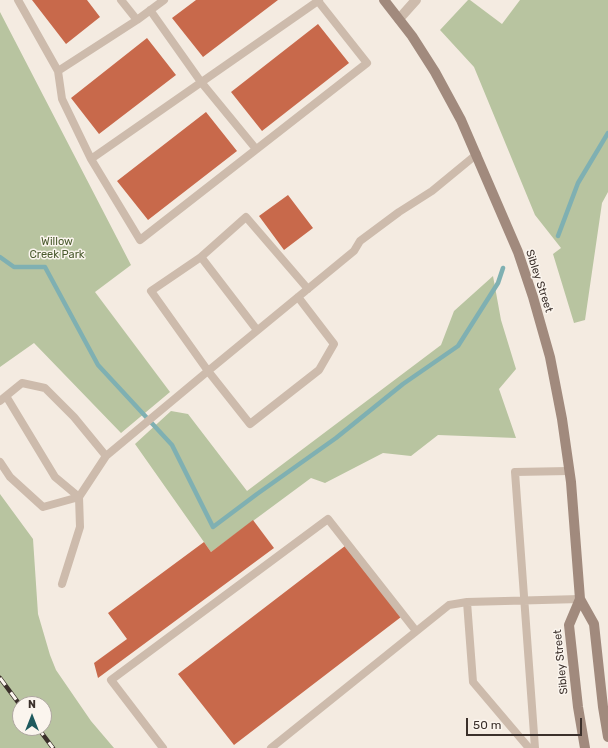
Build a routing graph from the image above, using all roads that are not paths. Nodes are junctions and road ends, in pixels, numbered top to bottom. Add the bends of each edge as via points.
1 (18, 0) edge
2 (121, 0) edge
3 (164, 0) edge
4 (318, 0) edge
5 (384, 0) edge
6 (416, 0) edge
7 (150, 10) junction
8 (398, 19) junction
9 (137, 20) junction
10 (58, 71) junction
11 (201, 82) junction
12 (256, 149) junction
13 (477, 154) junction
14 (91, 159) junction
15 (201, 257) junction
16 (308, 289) junction
17 (298, 297) junction
18 (257, 330) junction
19 (208, 371) junction
20 (3, 399) edge
21 (106, 456) junction
22 (0, 462) edge
23 (569, 472) junction
24 (79, 497) junction
25 (62, 584) dead end
26 (523, 600) junction
27 (580, 600) junction
28 (467, 602) junction
29 (416, 631) junction
30 (606, 707) edge
31 (608, 737) edge
32 (163, 748) edge
33 (271, 748) edge
34 (529, 748) edge
35 (535, 748) edge
36 (585, 748) edge

1 - 10 lane
2 - 9 lane
3 - 7 lane
4 - 11 lane
4 - 12 lane via 367,63
5 - 8 street, Sibley Street
6 - 8 street
7 - 9 lane
7 - 11 lane
8 - 13 street, Sibley Street via 435,72
9 - 10 lane
10 - 14 lane via 62,99
11 - 12 lane
11 - 14 lane
12 - 14 lane via 140,240
13 - 16 lane via 432,191 398,212 360,241 354,251
13 - 23 street, Sibley Street via 518,252 533,297 550,357
15 - 16 lane via 246,217
15 - 18 lane
15 - 19 lane via 151,291
16 - 17 lane
17 - 18 lane
17 - 19 lane via 334,344 319,370 250,424
18 - 19 lane
19 - 21 lane
20 - 21 lane via 22,383 45,388 74,417
20 - 24 lane via 55,477
21 - 24 lane
22 - 24 lane via 10,477 43,507
23 - 26 lane via 515,472
23 - 27 street, Sibley Street
24 - 25 lane via 80,527
26 - 27 lane
26 - 28 lane
26 - 35 lane
27 - 30 street, Sibley Street via 594,624
27 - 36 street, Sibley Street via 569,625
28 - 29 lane via 449,605
28 - 34 lane via 473,682
29 - 32 lane via 328,519 110,680
29 - 33 lane
30 - 31 street, Sibley Street

